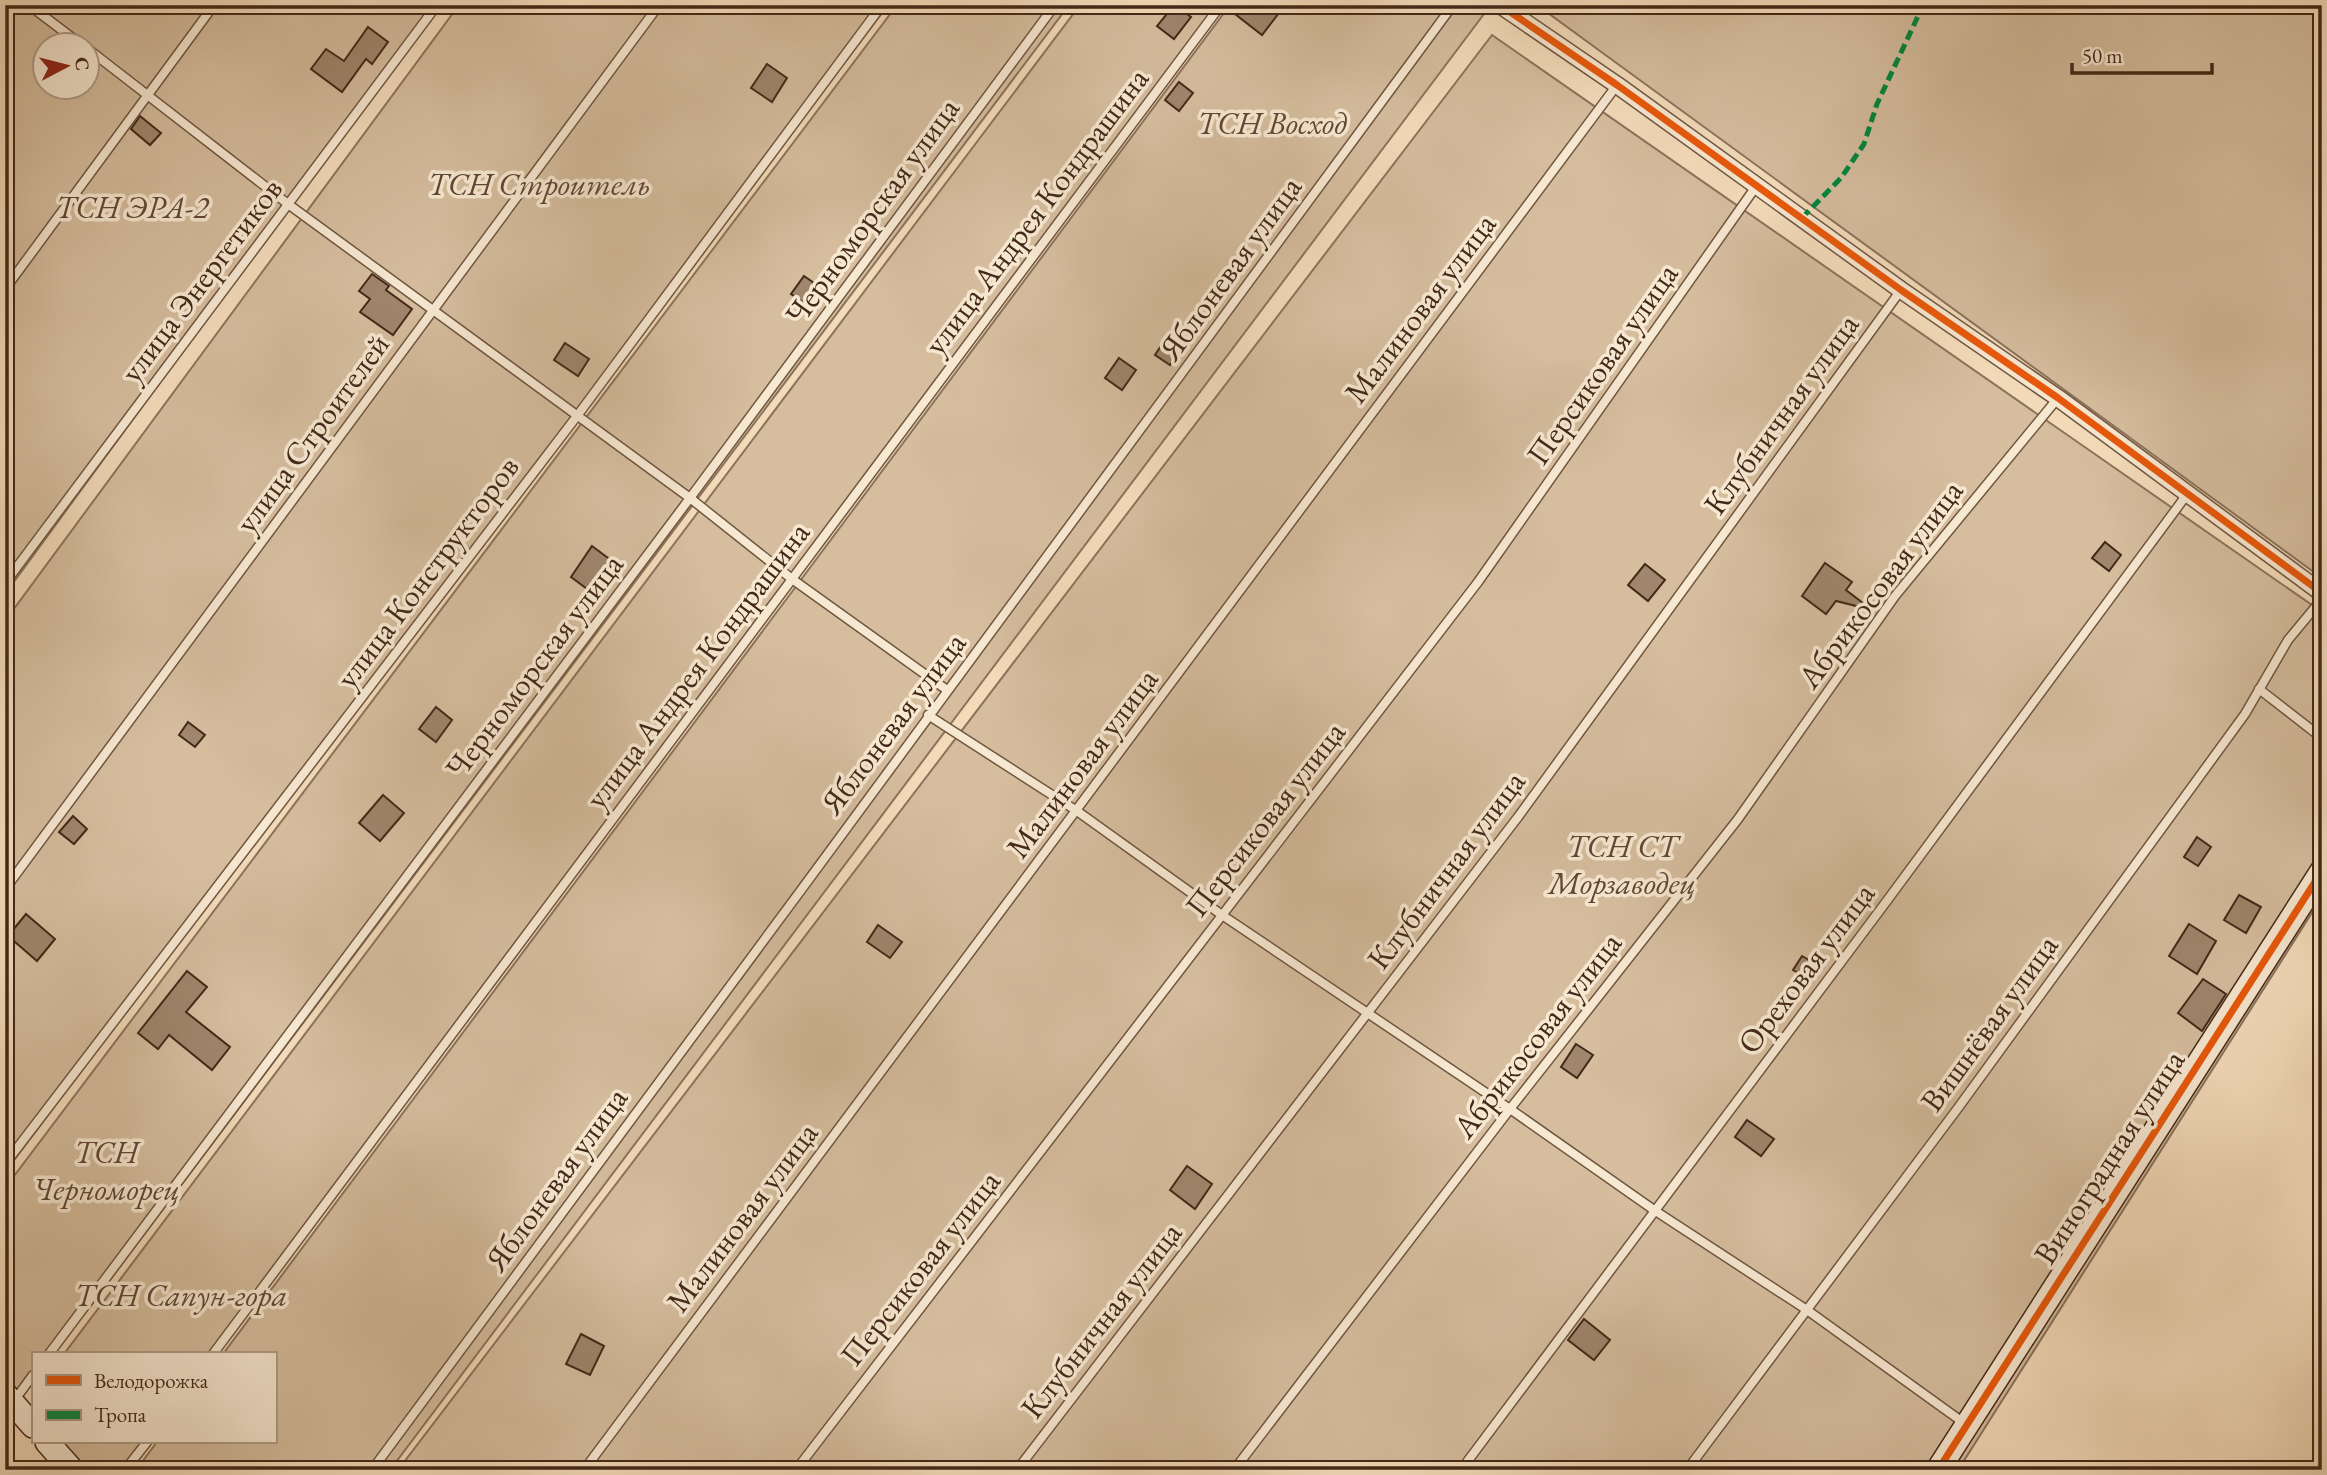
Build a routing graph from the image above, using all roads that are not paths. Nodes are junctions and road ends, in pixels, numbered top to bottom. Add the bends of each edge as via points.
1 (29, 5) edge
2 (214, 5) edge
3 (437, 5) edge
4 (659, 5) edge
5 (882, 5) edge
6 (1055, 5) edge
7 (1221, 5) edge
8 (1453, 5) edge
9 (1500, 5) edge
10 (65, 32) edge
11 (102, 60) edge
12 (1617, 85) junction
13 (149, 95) junction
14 (1757, 185) junction
15 (288, 204) junction
16 (5, 289) edge
17 (1901, 290) junction
18 (434, 310) junction
19 (2058, 398) junction
20 (577, 416) junction
21 (2188, 493) junction
22 (690, 498) junction
23 (792, 579) junction
24 (5, 583) edge
25 (2322, 593) edge
26 (2322, 599) edge
27 (947, 690) junction
28 (2259, 690) junction
29 (928, 715) junction
30 (2322, 738) edge
31 (1077, 811) junction
32 (2322, 871) edge
33 (5, 889) edge
34 (1222, 915) junction
35 (1367, 1013) junction
36 (1510, 1110) junction
37 (5, 1164) edge
38 (1654, 1210) junction
39 (1807, 1310) junction
40 (50, 1352) edge
41 (214, 1352) edge
42 (32, 1376) edge
43 (9, 1399) edge
44 (32, 1425) edge
45 (1966, 1425) junction
46 (49, 1444) edge
47 (145, 1444) edge
48 (72, 1470) edge
49 (125, 1470) edge
50 (372, 1470) edge
51 (584, 1470) edge
52 (796, 1470) edge
53 (1017, 1470) edge
54 (1234, 1470) edge
55 (1461, 1470) edge
56 (1687, 1470) edge
57 (1938, 1470) edge

1 - 10 lane
2 - 13 lane
3 - 15 lane, улица Энергетиков
4 - 18 lane, улица Строителей
5 - 20 lane, улица Конструкторов
6 - 22 lane, Черноморская улица
7 - 23 lane, улица Андрея Кондрашина
8 - 27 lane, Яблоневая улица
9 - 12 street
11 - 13 lane
12 - 14 street
12 - 31 lane, Малиновая улица
13 - 15 lane
13 - 16 lane
14 - 17 street
14 - 34 lane, Персиковая улица via 1478,582
15 - 18 lane
15 - 24 lane, улица Энергетиков
17 - 19 street
17 - 35 lane, Клубничная улица via 1518,817
18 - 20 lane
18 - 33 lane, улица Строителей
19 - 21 street
19 - 36 lane, Абрикосовая улица via 1895,597 1738,819
20 - 22 lane
20 - 37 lane, улица Конструкторов
21 - 25 street
21 - 38 lane, Ореховая улица
22 - 23 lane
22 - 40 lane, Черноморская улица
23 - 27 lane
23 - 41 lane, улица Андрея Кондрашина
26 - 28 lane, Вишнёвая улица via 2288,640
27 - 29 lane, Яблоневая улица
28 - 30 lane
28 - 39 lane, Вишнёвая улица
29 - 31 lane
29 - 50 lane, Яблоневая улица
31 - 34 lane
31 - 51 lane, Малиновая улица
32 - 45 street, Виноградная улица
34 - 35 lane
34 - 52 lane, Персиковая улица
35 - 36 lane
35 - 53 lane, Клубничная улица
36 - 38 lane
36 - 54 lane, Абрикосовая улица
38 - 39 lane
38 - 55 lane, Ореховая улица
39 - 45 lane
39 - 56 lane, Вишнёвая улица
42 - 43 lane
43 - 44 street
45 - 57 street, Виноградная улица
46 - 48 street
47 - 49 lane

